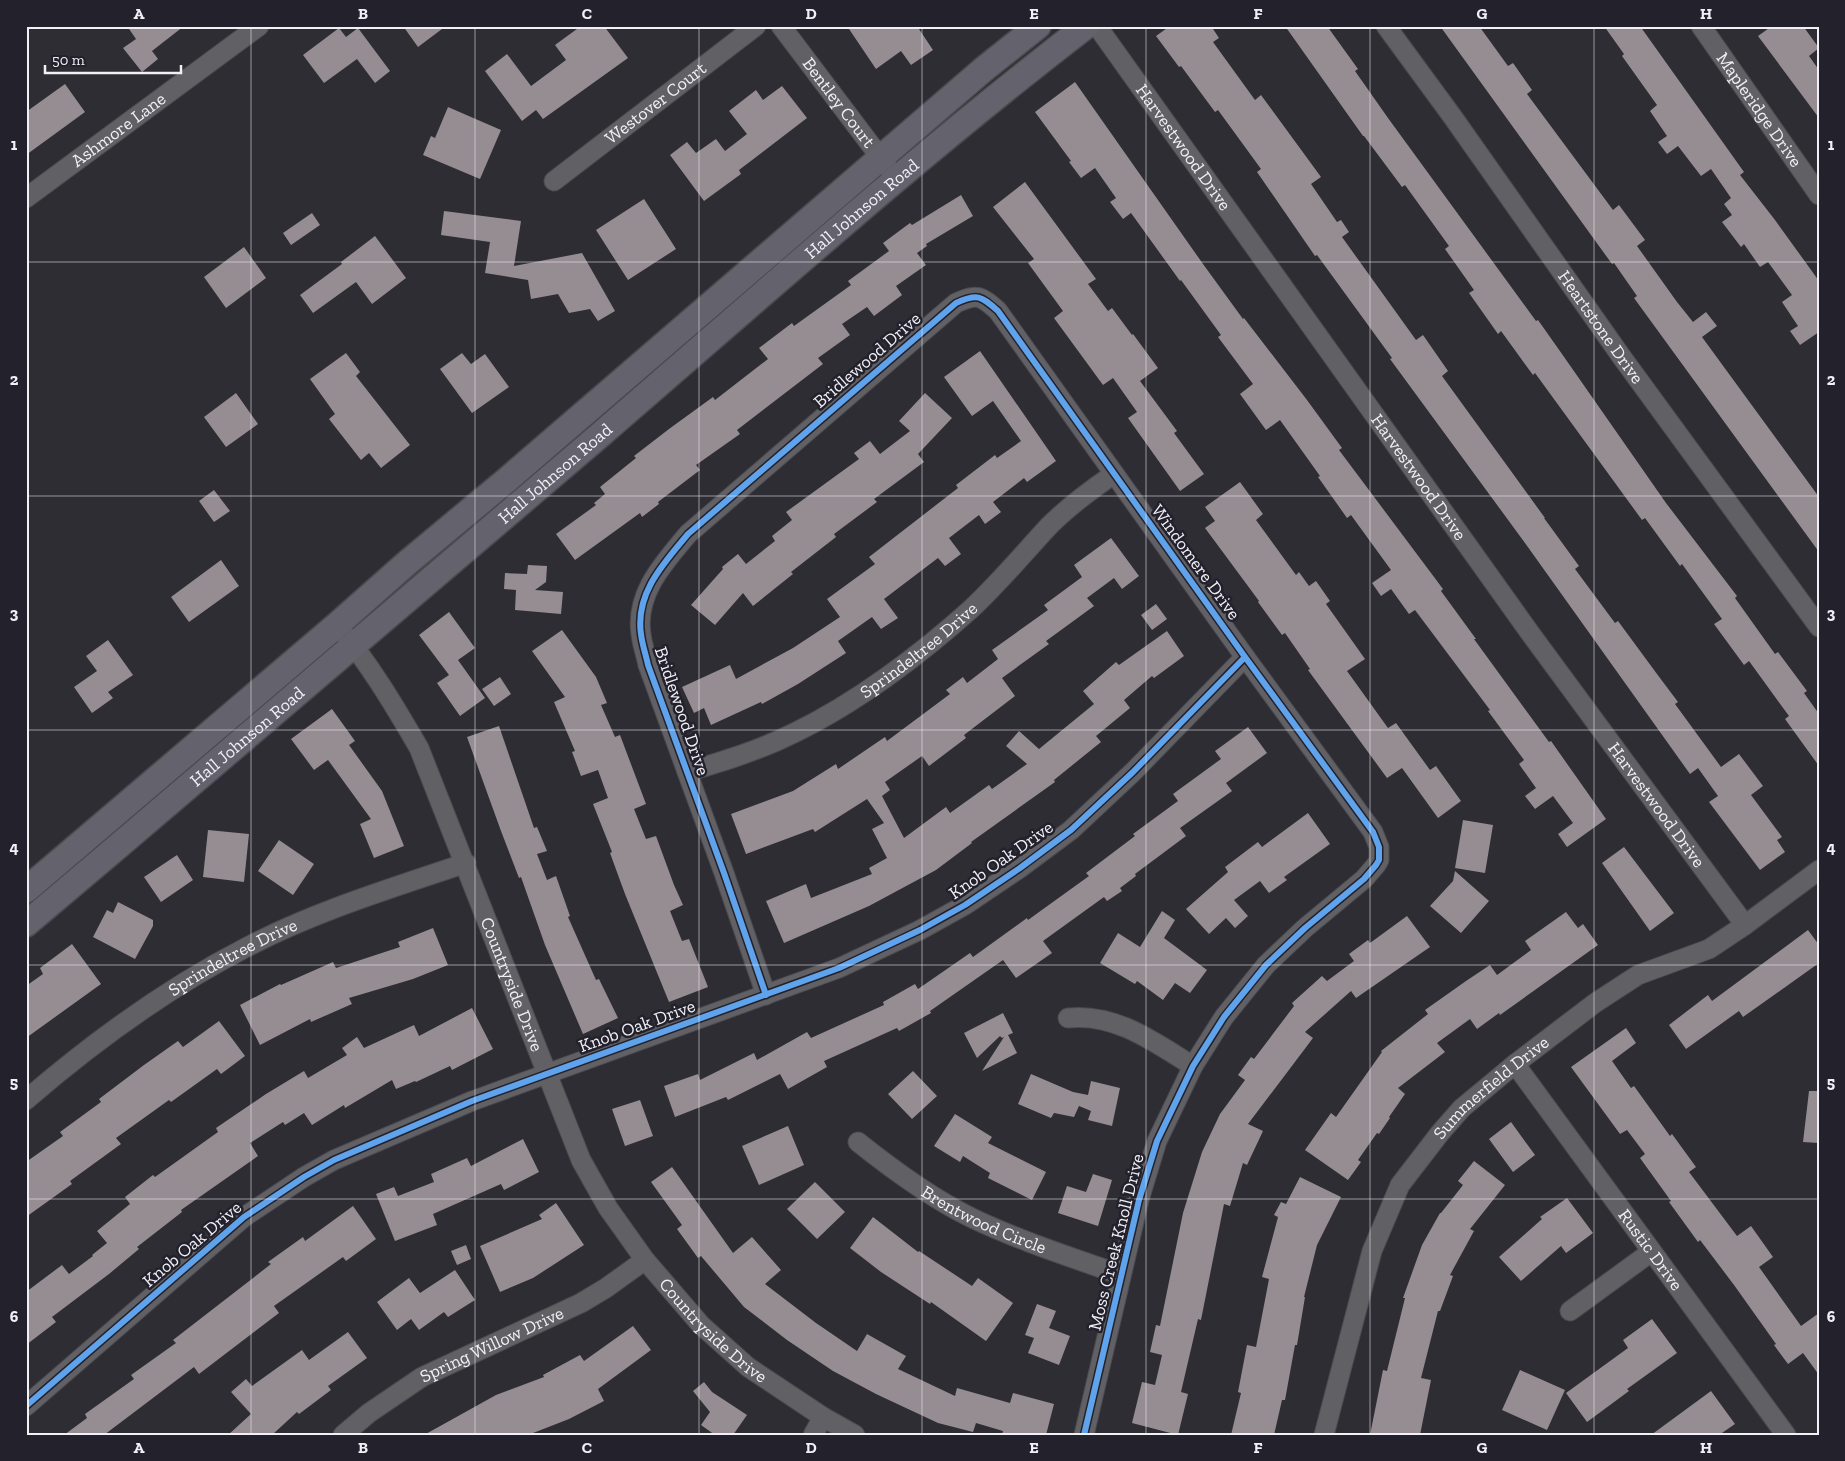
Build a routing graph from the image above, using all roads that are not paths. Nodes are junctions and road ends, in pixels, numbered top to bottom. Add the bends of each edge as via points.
1 (756, 26) edge
2 (781, 26) edge
3 (1038, 26) edge
4 (1086, 26) edge
5 (1097, 26) edge
6 (1386, 26) edge
7 (1701, 26) edge
8 (256, 27) edge
9 (881, 158) junction
10 (896, 179) junction
11 (554, 181) dead end
12 (1819, 195) edge
13 (26, 198) edge
14 (966, 298) joint
15 (1114, 474) junction
16 (337, 625) junction
17 (1819, 627) edge
18 (355, 646) junction
19 (1245, 656) junction
20 (687, 772) junction
21 (466, 863) junction
22 (1376, 865) joint
23 (1819, 870) edge
24 (26, 890) edge
25 (26, 924) edge
26 (1745, 925) junction
27 (766, 995) junction
28 (1068, 1018) dead end
29 (1515, 1064) junction
30 (1193, 1066) junction
31 (547, 1074) junction
32 (26, 1100) edge
33 (858, 1142) dead end
34 (1651, 1252) junction
35 (645, 1260) junction
36 (1121, 1275) junction
37 (1570, 1312) dead end
38 (26, 1406) edge
39 (823, 1417) junction
40 (343, 1435) edge
41 (813, 1435) edge
42 (854, 1435) edge
43 (1084, 1435) edge
44 (1324, 1435) edge
45 (1786, 1435) edge

1 - 11 street, Westover Court
2 - 9 street, Bentley Court
3 - 9 main road, Hall Johnson Road
4 - 10 main road, Hall Johnson Road
5 - 26 street, Harvestwood Drive via 1530,633
6 - 17 street, Heartstone Drive
7 - 12 street, Mapleridge Drive
8 - 13 street, Ashmore Lane
9 - 10 street, Bentley Court
9 - 16 main road, Hall Johnson Road
10 - 18 main road, Hall Johnson Road
14 - 15 street, Windomere Drive via 983,298 998,311
14 - 20 street, Bridlewood Drive via 956,303 688,534 655,574 640,614 640,633 648,665
15 - 19 street, Windomere Drive
15 - 20 street, Sprindeltree Drive via 1051,525 970,609 905,663 832,713 794,733 742,756
16 - 18 street, Countryside Drive
16 - 24 main road, Hall Johnson Road
18 - 21 street, Countryside Drive via 419,748
18 - 25 main road, Hall Johnson Road
19 - 22 street, Windomere Drive via 1373,832 1379,847
19 - 27 street, Knob Oak Drive via 1133,772 1071,830 1020,868 920,930 838,968
20 - 27 street, Bridlewood Drive
21 - 31 street, Countryside Drive
21 - 32 street, Sprindeltree Drive via 344,904 248,946 152,1003
22 - 30 street, Moss Creek Knoll Drive via 1266,965 1224,1017
23 - 26 street, Summerfield Drive
26 - 29 street, Summerfield Drive via 1709,949 1638,975 1595,1003
27 - 31 street, Knob Oak Drive
28 - 30 street via 1084,1016 1116,1023 1136,1031
29 - 34 street, Rustic Drive
29 - 44 street, Summerfield Drive via 1462,1108 1400,1185 1372,1251
30 - 36 street, Moss Creek Knoll Drive via 1157,1141
31 - 35 street, Countryside Drive via 581,1160 608,1208
31 - 38 street, Knob Oak Drive via 472,1101 334,1160 304,1177 244,1218
33 - 36 street, Brentwood Circle via 901,1176 970,1217
34 - 37 street
34 - 45 street, Rustic Drive
35 - 39 street, Countryside Drive via 708,1331 748,1367
35 - 40 street, Spring Willow Drive via 581,1303 422,1377
36 - 43 street, Moss Creek Knoll Drive
39 - 41 street
39 - 42 street, Countryside Drive

